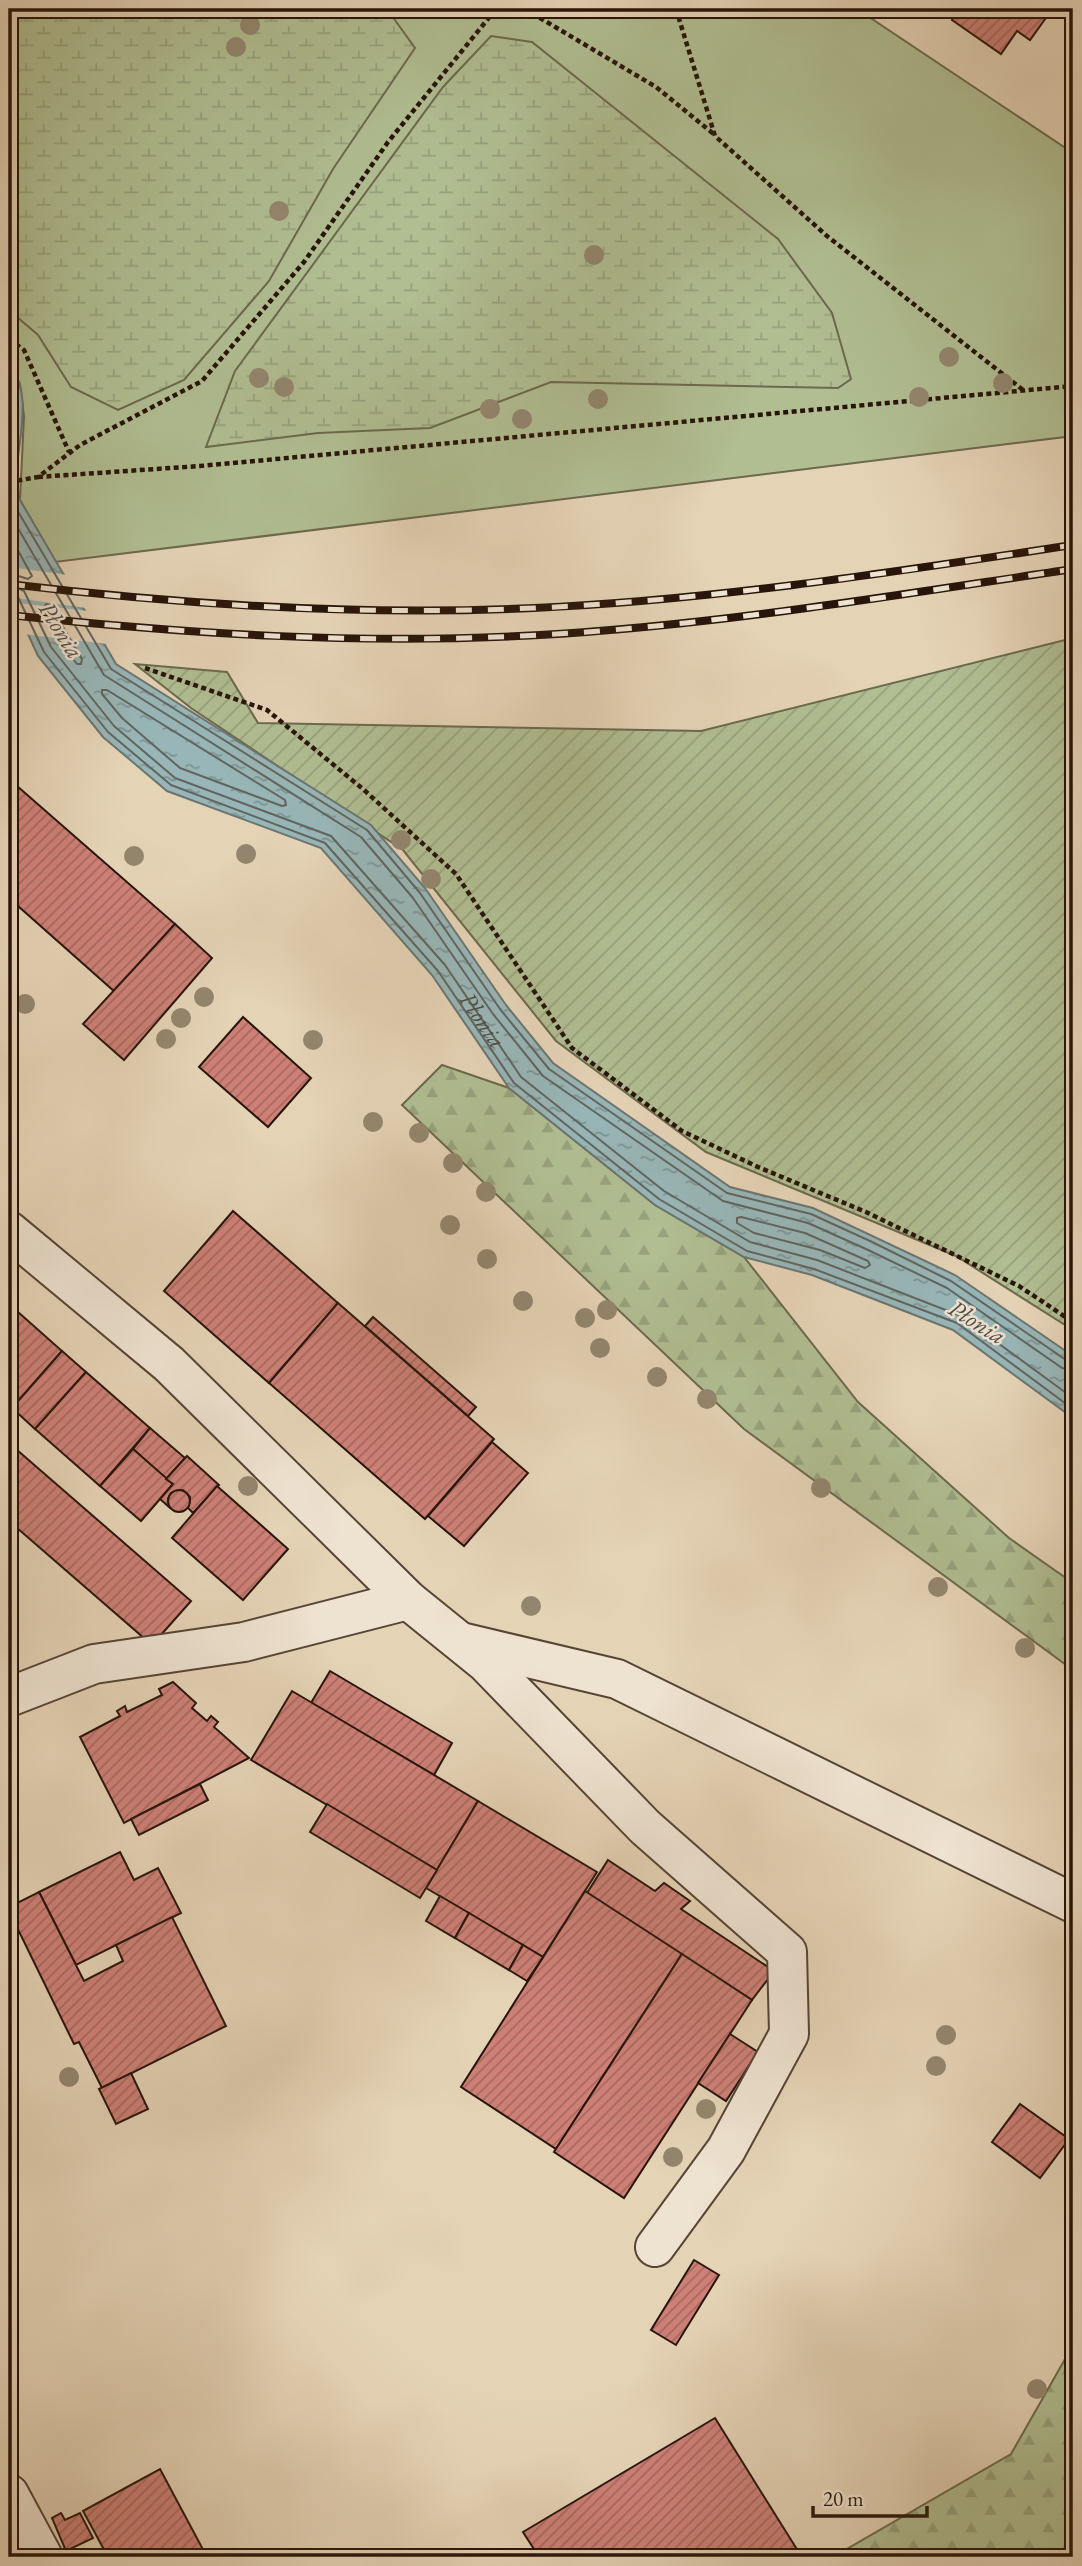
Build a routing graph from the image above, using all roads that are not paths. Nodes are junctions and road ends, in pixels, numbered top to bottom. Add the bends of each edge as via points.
1 (9, 1231) edge
2 (408, 1600) junction
3 (459, 1642) junction
4 (9, 1697) edge
5 (1073, 1903) edge
6 (655, 2247) dead end
7 (9, 2494) edge
8 (43, 2557) edge

1 - 2 lane via 169,1364
2 - 3 lane
2 - 4 lane via 244,1642 94,1664
3 - 5 lane via 617,1679
3 - 6 lane via 486,1663 645,1828 787,1952 789,2034 726,2150
7 - 8 lane

